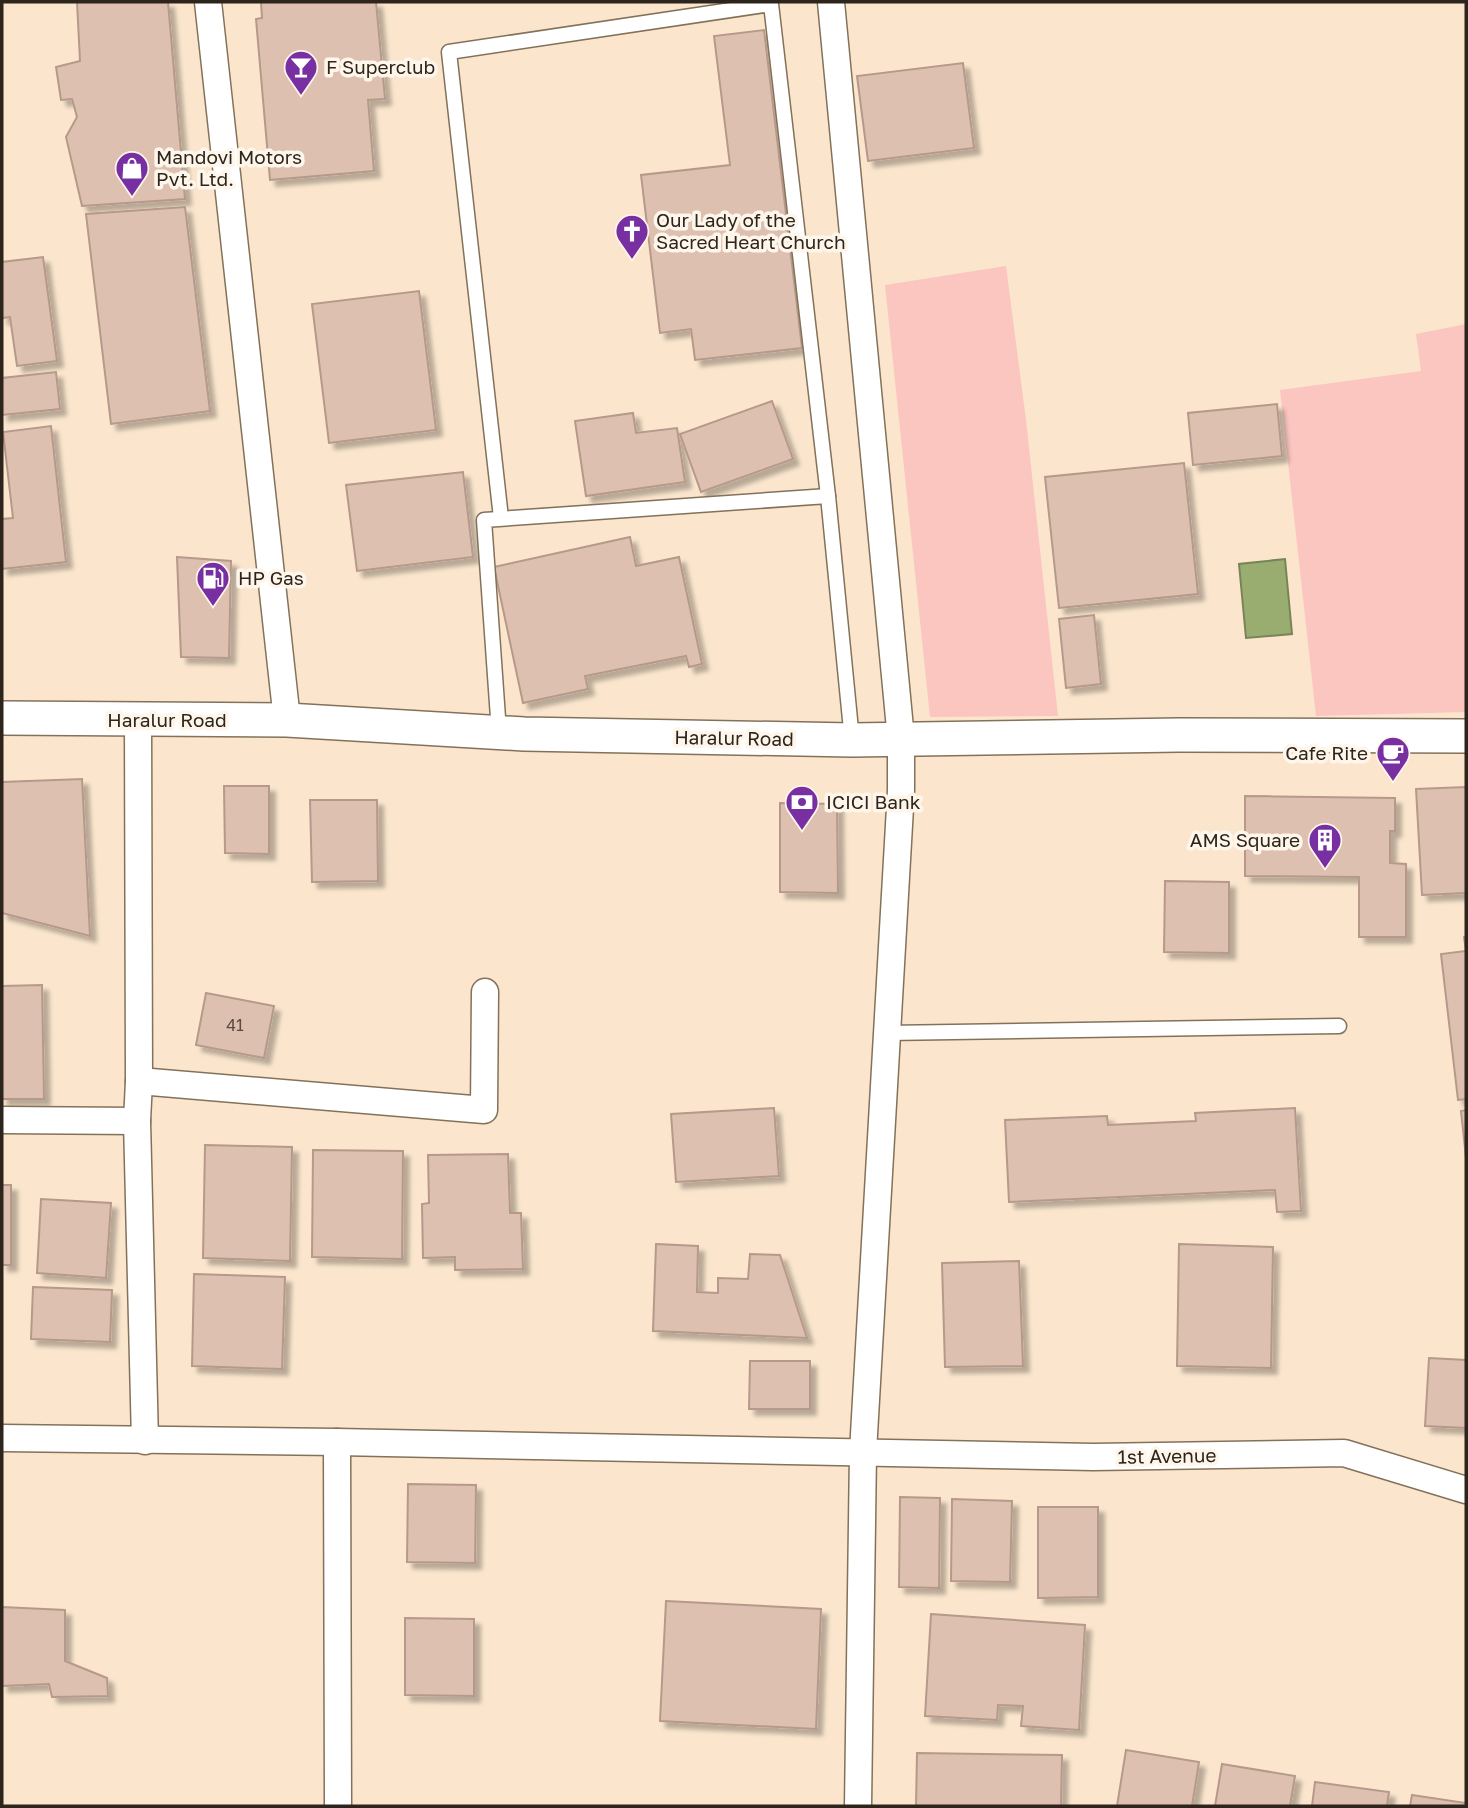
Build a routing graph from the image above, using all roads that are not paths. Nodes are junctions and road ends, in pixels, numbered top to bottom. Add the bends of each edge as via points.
1 (208, 2) edge
2 (831, 2) edge
3 (828, 496) junction
4 (501, 518) junction
5 (2, 718) edge
6 (138, 720) junction
7 (287, 720) junction
8 (499, 732) junction
9 (1466, 736) edge
10 (901, 739) junction
11 (852, 740) junction
12 (485, 992) dead end
13 (1339, 1026) dead end
14 (887, 1033) junction
15 (139, 1081) junction
16 (2, 1120) edge
17 (137, 1121) junction
18 (2, 1438) edge
19 (145, 1441) junction
20 (337, 1441) junction
21 (863, 1452) junction
22 (1466, 1490) edge
23 (338, 1806) edge
24 (858, 1806) edge

1 - 7 street
2 - 10 street
3 - 4 lane
3 - 4 lane via 771,5 449,52
3 - 11 lane
4 - 8 lane via 484,520
5 - 6 street, Haralur Road
6 - 7 street, Haralur Road
6 - 15 street
7 - 8 street, Haralur Road
8 - 11 street, Haralur Road
9 - 10 street, Haralur Road
10 - 11 street, Haralur Road
10 - 14 street
12 - 15 street via 484,1110
13 - 14 lane
14 - 21 street
15 - 17 street
16 - 17 street
17 - 19 street
18 - 19 street, 1st Avenue
19 - 20 street, 1st Avenue
20 - 21 street, 1st Avenue
20 - 23 street
21 - 22 street, 1st Avenue via 1093,1457 1344,1453
21 - 24 street

